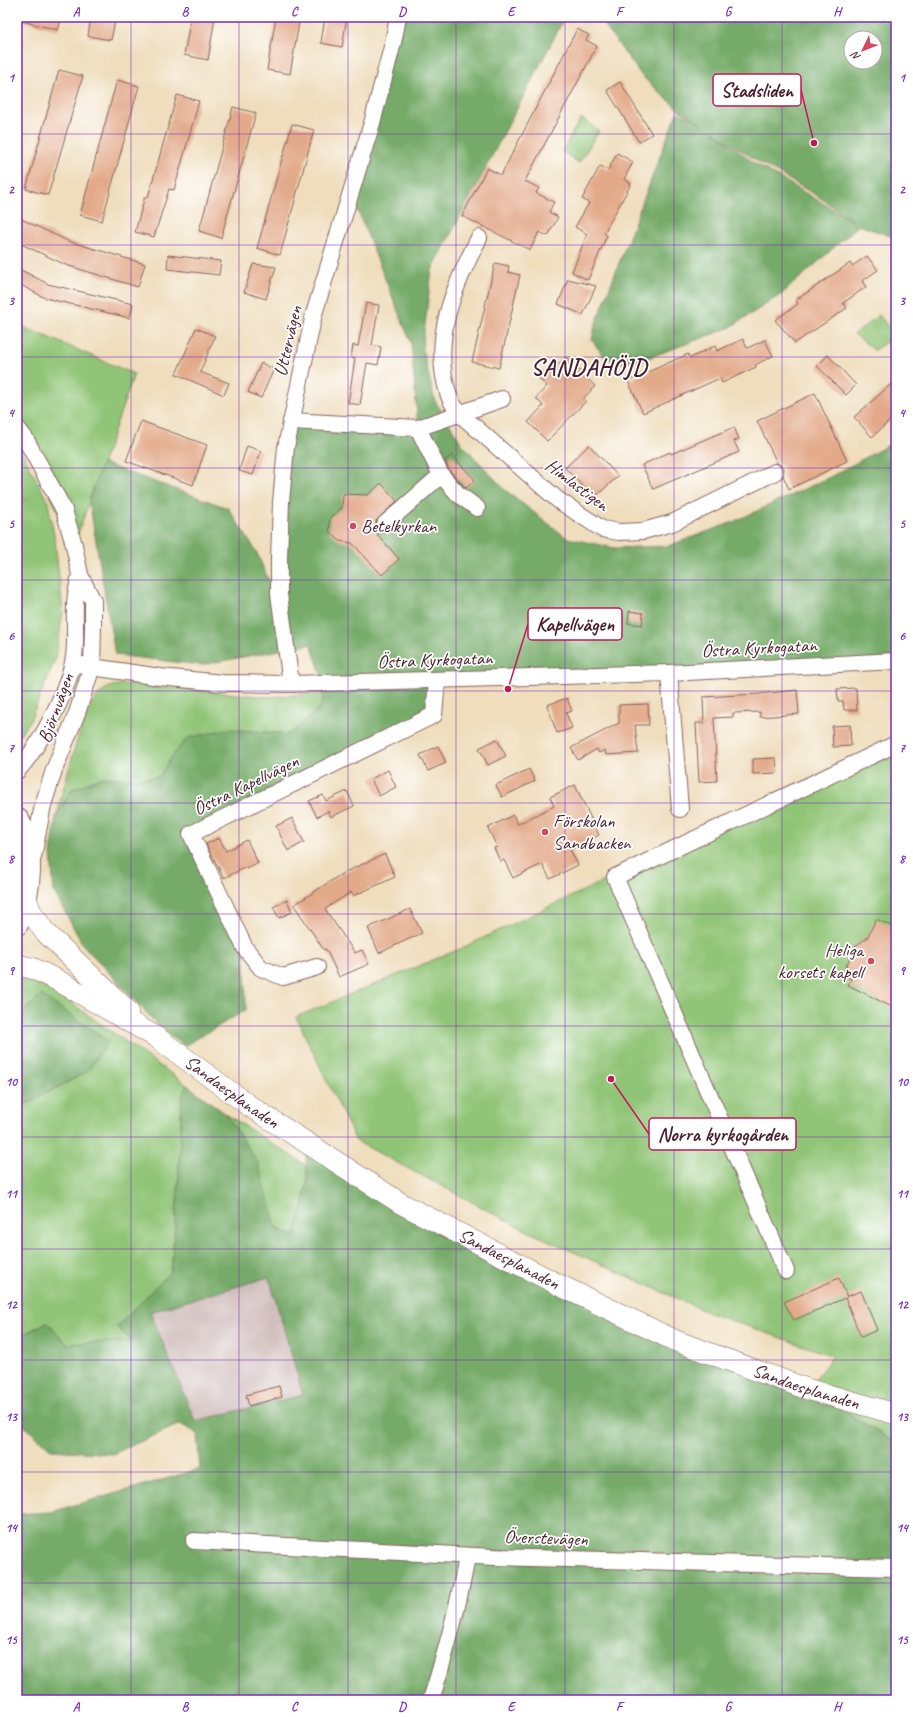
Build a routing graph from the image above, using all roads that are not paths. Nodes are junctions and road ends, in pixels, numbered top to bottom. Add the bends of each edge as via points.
1 (398, 17) edge
2 (479, 238) dead end
3 (502, 399) dead end
4 (460, 414) junction
5 (291, 421) junction
6 (17, 428) edge
7 (418, 428) junction
8 (775, 472) dead end
9 (441, 475) junction
10 (477, 508) dead end
11 (385, 524) dead end
12 (80, 575) junction
13 (896, 661) edge
14 (73, 662) junction
15 (92, 667) junction
16 (669, 673) junction
17 (437, 680) junction
18 (291, 684) junction
19 (896, 744) edge
20 (17, 771) edge
21 (680, 809) dead end
22 (17, 820) edge
23 (28, 887) junction
24 (17, 924) edge
25 (17, 966) edge
26 (317, 967) dead end
27 (156, 1037) junction
28 (786, 1271) dead end
29 (896, 1414) edge
30 (194, 1541) dead end
31 (467, 1556) junction
32 (896, 1568) edge
33 (431, 1700) edge

1 - 5 street, Uttervägen via 372,123 314,314
2 - 4 street, Himlastigen via 452,297 443,328 442,357 445,381 449,397
3 - 4 street
4 - 7 street
4 - 8 street, Himlastigen via 558,500 602,529 619,532 643,531 672,523
5 - 7 street
5 - 18 street, Uttervägen via 281,502 279,594
6 - 12 street, Björnvägen via 64,510
7 - 9 street
9 - 10 street via 458,494
9 - 11 street
12 - 14 street, Björnvägen via 75,604
12 - 15 street, Björnvägen via 93,601
13 - 16 street, Östra Kyrkogatan
14 - 15 street, Östra Kyrkogatan
14 - 20 street, Björnvägen via 48,724 38,743
15 - 18 street, Östra Kyrkogatan via 223,683
15 - 23 street, Björnvägen via 42,805
16 - 17 street, Östra Kyrkogatan
16 - 21 street
17 - 18 street, Östra Kyrkogatan
17 - 26 street, Östra Kapellvägen via 434,715 190,834 245,948 261,968 283,977
19 - 28 street via 615,877
22 - 23 highway via 25,836 28,851
23 - 24 highway
23 - 27 main road, Sandaesplanaden via 30,910 54,942
25 - 27 main road, Sandaesplanaden via 32,968 57,980
27 - 29 main road, Sandaesplanaden via 251,1107 402,1204 546,1278 676,1341 807,1389
30 - 31 street, Överstevägen
31 - 32 street, Överstevägen
31 - 33 street via 461,1595 449,1643

